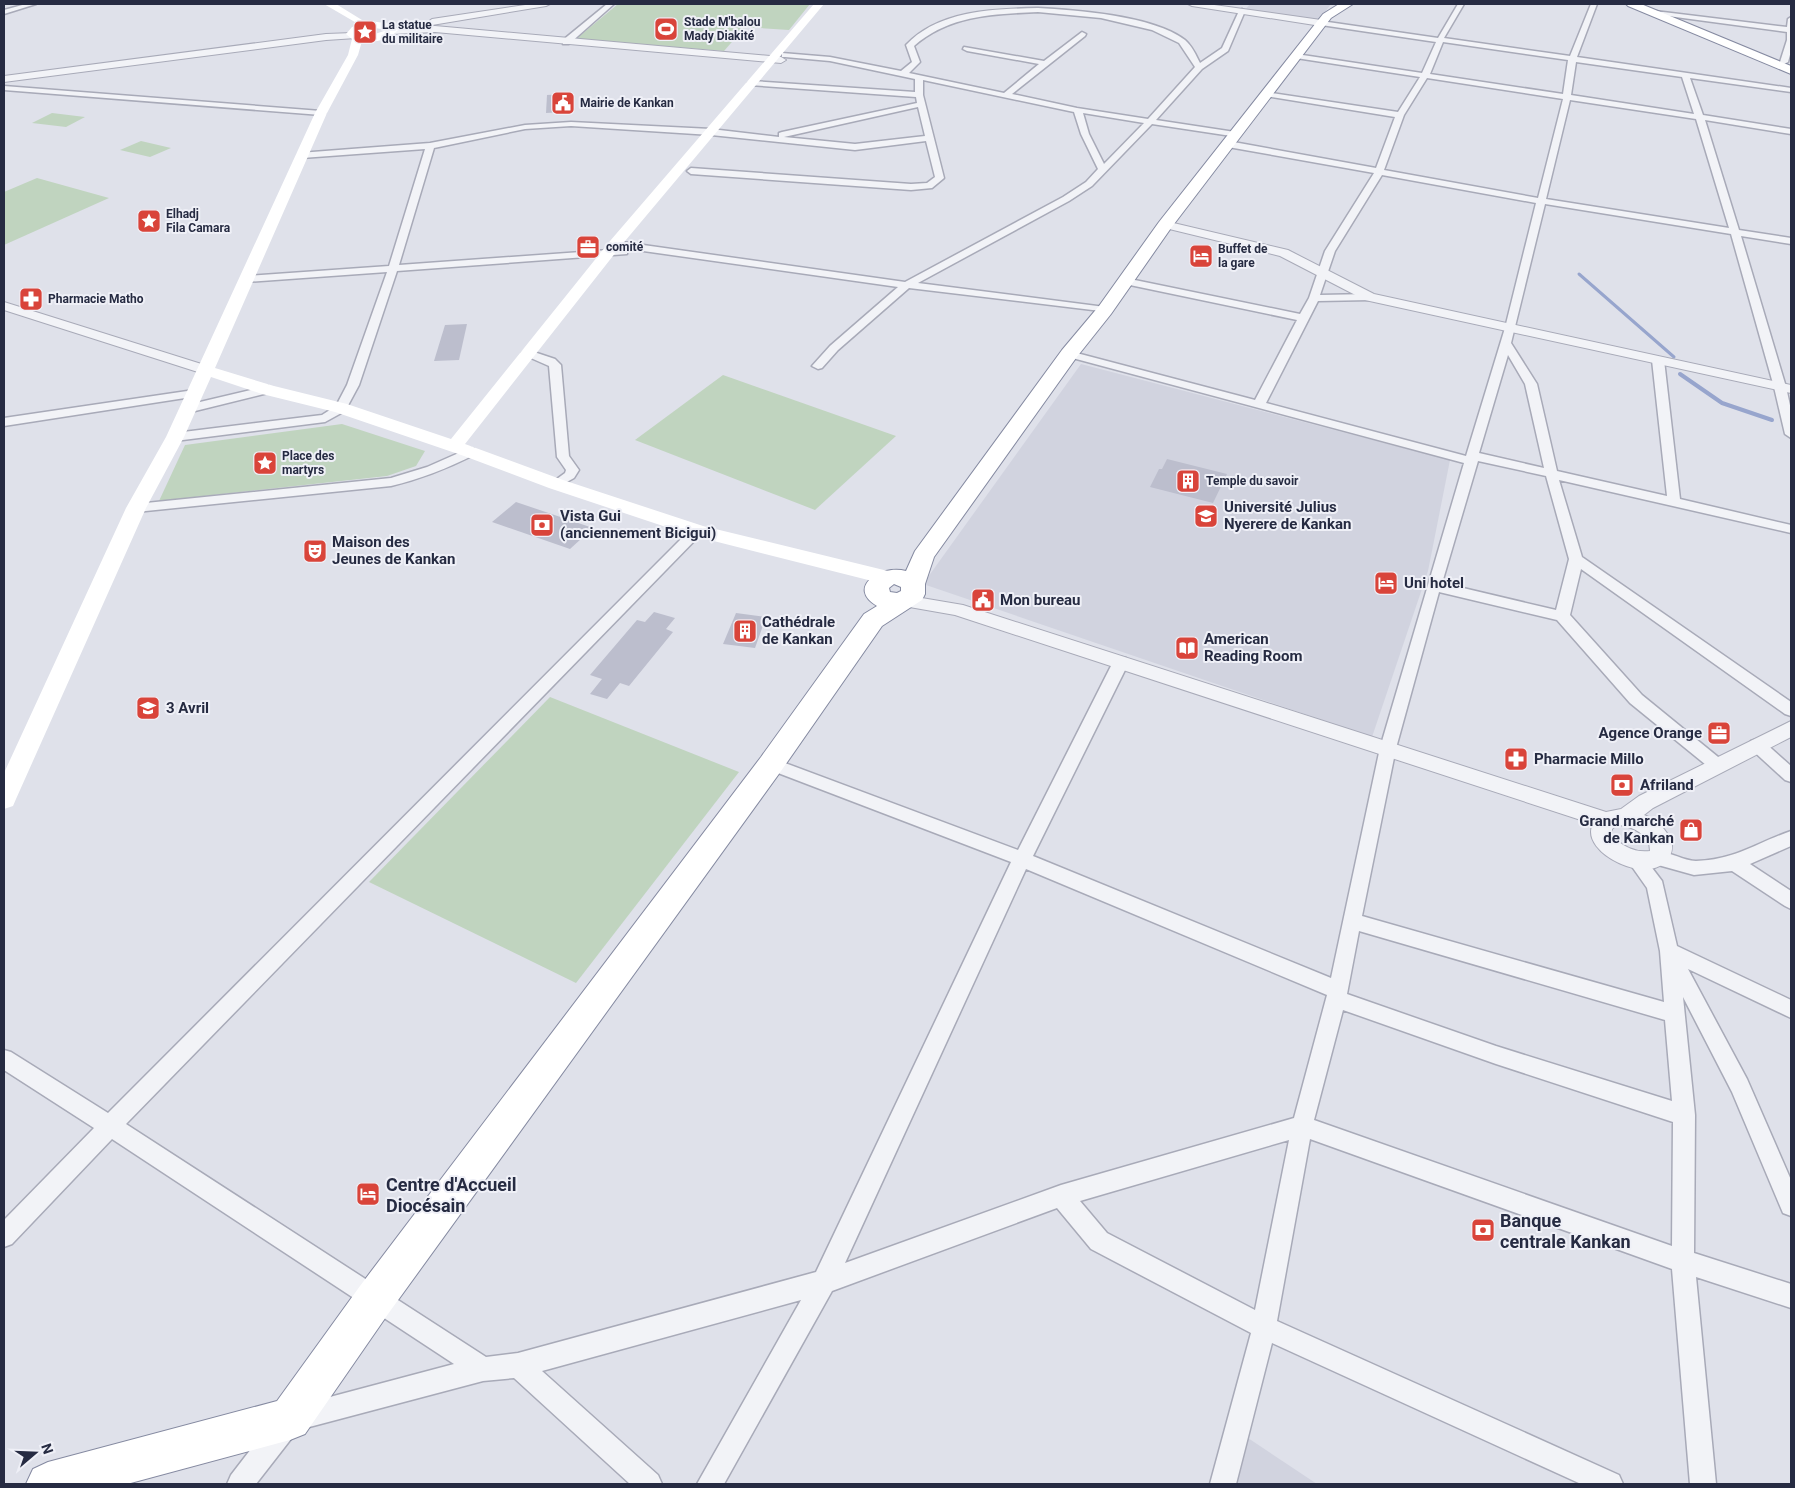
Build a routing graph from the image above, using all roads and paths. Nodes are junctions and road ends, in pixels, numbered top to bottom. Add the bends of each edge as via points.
1 (33, 4) edge
2 (329, 4) edge
3 (546, 4) edge
4 (611, 4) edge
5 (819, 4) edge
6 (827, 4) edge
7 (1192, 4) edge
8 (1346, 4) edge
9 (1461, 4) edge
10 (1632, 4) edge
11 (1644, 4) edge
12 (1591, 5) edge
13 (1242, 11) junction
14 (4, 12) edge
15 (1655, 14) junction
16 (1670, 15) junction
17 (1791, 19) edge
18 (434, 22) junction
19 (1321, 23) junction
20 (428, 29) junction
21 (1791, 30) edge
22 (389, 31) junction
23 (1082, 34) dead end
24 (355, 35) junction
25 (1440, 40) junction
26 (566, 42) junction
27 (967, 49) dead end
28 (1296, 56) junction
29 (780, 58) junction
30 (1572, 60) junction
31 (1044, 63) junction
32 (1789, 65) edge
33 (1199, 67) junction
34 (903, 74) junction
35 (1424, 76) junction
36 (1686, 76) junction
37 (919, 77) junction
38 (4, 79) edge
39 (756, 84) junction
40 (4, 88) edge
41 (1791, 90) edge
42 (1265, 94) junction
43 (1006, 95) junction
44 (1567, 97) junction
45 (920, 100) junction
46 (1078, 110) junction
47 (321, 113) junction
48 (1400, 115) junction
49 (1700, 117) junction
50 (1150, 122) junction
51 (1791, 131) edge
52 (716, 133) junction
53 (767, 138) junction
54 (928, 138) junction
55 (1231, 139) junction
56 (430, 146) junction
57 (302, 155) junction
58 (1103, 170) junction
59 (691, 171) junction
60 (1379, 172) junction
61 (1541, 202) junction
62 (1165, 224) junction
63 (1734, 232) junction
64 (1791, 242) edge
65 (621, 248) junction
66 (393, 268) junction
67 (1324, 274) junction
68 (246, 280) junction
69 (1125, 281) junction
70 (905, 286) junction
71 (1370, 297) junction
72 (1314, 298) junction
73 (4, 306) edge
74 (1105, 310) junction
75 (1303, 318) junction
76 (1508, 335) junction
77 (1069, 354) junction
78 (534, 355) junction
79 (1658, 360) junction
80 (818, 366) dead end
81 (206, 370) junction
82 (1786, 388) edge
83 (268, 390) junction
84 (191, 402) junction
85 (1259, 404) junction
86 (341, 408) junction
87 (4, 422) edge
88 (487, 428) dead end
89 (1791, 432) edge
90 (175, 437) junction
91 (462, 451) junction
92 (1473, 458) junction
93 (1551, 474) junction
94 (556, 484) junction
95 (1674, 502) junction
96 (136, 508) junction
97 (1791, 529) edge
98 (697, 531) junction
99 (1576, 560) junction
100 (839, 568) joint
101 (1434, 586) junction
102 (894, 592) junction
103 (1562, 616) junction
104 (1121, 662) junction
105 (1791, 710) edge
106 (1791, 728) edge
107 (1757, 746) junction
108 (1388, 748) junction
109 (771, 764) junction
110 (1717, 765) junction
111 (1791, 776) edge
112 (4, 799) edge
113 (1616, 818) junction
114 (1791, 838) edge
115 (1022, 859) junction
116 (1647, 860) junction
117 (1735, 863) junction
118 (1791, 901) edge
119 (1351, 920) junction
120 (1669, 951) junction
121 (1337, 995) junction
122 (1791, 1009) edge
123 (1674, 1014) junction
124 (4, 1059) edge
125 (1684, 1115) junction
126 (110, 1126) junction
127 (1302, 1126) junction
128 (1061, 1196) junction
129 (1791, 1205) edge
130 (4, 1236) edge
131 (1683, 1261) junction
132 (824, 1282) junction
133 (1791, 1296) edge
134 (374, 1300) junction
135 (1264, 1327) junction
136 (518, 1365) junction
137 (482, 1370) junction
138 (290, 1419) junction
139 (48, 1484) edge
140 (240, 1484) edge
141 (649, 1484) edge
142 (710, 1484) edge
143 (1223, 1484) edge
144 (1610, 1484) edge
145 (1703, 1484) edge

1 - 14 street
2 - 24 main road
3 - 18 street
4 - 26 street
5 - 29 main road
6 - 29 main road
7 - 13 street
8 - 19 highway
9 - 25 street
10 - 15 highway
11 - 16 highway
12 - 30 street
13 - 19 street
13 - 33 street via 1225,49
15 - 16 street
15 - 32 highway
16 - 21 street
16 - 32 highway
17 - 21 street
18 - 20 street
18 - 22 street
19 - 25 street
19 - 28 highway
20 - 22 street
20 - 26 street
21 - 32 street
22 - 24 main road
22 - 24 main road
22 - 24 main road via 375,25
23 - 31 street
24 - 38 street
24 - 47 main road
25 - 30 street
25 - 35 street
26 - 29 street
27 - 31 street
28 - 35 street
28 - 42 highway
29 - 34 street via 830,59
29 - 39 main road
30 - 36 street
30 - 44 street
31 - 43 street
33 - 34 street via 1184,44 1144,26 1072,11 1035,11 997,13 944,23 910,45 916,62
33 - 50 street
34 - 37 street
35 - 44 street
35 - 48 street
36 - 41 street
36 - 49 street
37 - 43 street
37 - 45 street
39 - 45 street
39 - 52 main road
40 - 47 street
42 - 48 street
42 - 55 highway
43 - 46 street
44 - 49 street
44 - 61 street
45 - 53 street
45 - 54 street
46 - 50 street
46 - 58 street via 1085,134
47 - 57 main road
48 - 60 street
49 - 51 street
49 - 63 street
50 - 55 street
50 - 58 street
52 - 53 street
52 - 56 street via 544,125
52 - 59 main road
52 - 65 main road
53 - 54 street via 855,147
54 - 59 street via 940,178 929,186
55 - 60 street
55 - 62 highway
56 - 57 street
56 - 66 street
57 - 68 main road
58 - 70 street via 1066,199
59 - 65 main road
60 - 61 street
60 - 67 street via 1330,251
61 - 63 street
61 - 76 street
62 - 67 street via 1284,253
62 - 69 highway
63 - 64 street
63 - 82 street
65 - 66 street
65 - 70 street
65 - 78 main road
66 - 68 street
66 - 86 street via 353,385
67 - 71 street
67 - 72 street
68 - 81 main road
69 - 74 highway
69 - 75 street
70 - 74 street
70 - 80 street
71 - 72 street
71 - 76 street
72 - 75 street
73 - 81 street
74 - 77 highway
75 - 85 street
76 - 79 street
76 - 92 street
76 - 93 street via 1531,384
77 - 85 street
77 - 102 highway
78 - 88 main road
78 - 91 main road
78 - 94 street via 555,365 563,457 573,471
79 - 82 street
79 - 95 street
81 - 83 main road
81 - 84 main road
82 - 89 street
83 - 84 street
83 - 86 main road
84 - 87 street
84 - 90 main road
85 - 92 street
86 - 90 street via 325,418
86 - 91 main road
90 - 96 main road
91 - 94 main road
91 - 96 street via 409,478 390,482
92 - 93 street
92 - 101 street
93 - 95 street
93 - 99 street
94 - 98 main road
95 - 97 street
96 - 112 main road
98 - 100 main road
98 - 126 street
99 - 103 street
99 - 105 street
100 - 102 main road
101 - 103 street
101 - 108 street
102 - 104 street
102 - 109 highway
103 - 110 street via 1636,699
104 - 108 street
104 - 115 street
106 - 107 street
107 - 110 street
107 - 111 street
108 - 113 street
108 - 119 street
109 - 115 street
109 - 134 highway
110 - 113 street
113 - 116 street via 1637,820 1657,835 1662,852
113 - 116 street via 1601,826 1605,843 1625,858
114 - 117 street
115 - 121 street
115 - 132 street
116 - 117 street via 1694,868
116 - 120 street via 1656,886
117 - 118 street
119 - 121 street
119 - 123 street
120 - 122 street
120 - 123 street
120 - 129 street via 1740,1086
121 - 125 street via 1496,1056
121 - 127 street
123 - 125 street
124 - 126 street
125 - 131 street
126 - 130 street
126 - 134 street
127 - 128 street
127 - 131 street
127 - 135 street
128 - 132 street
128 - 135 street via 1098,1241
131 - 133 street
131 - 145 street
132 - 136 street
132 - 142 street
134 - 137 street
134 - 138 highway
135 - 143 street
135 - 144 street
136 - 137 street
136 - 141 street
137 - 138 street
138 - 139 highway
138 - 140 street

